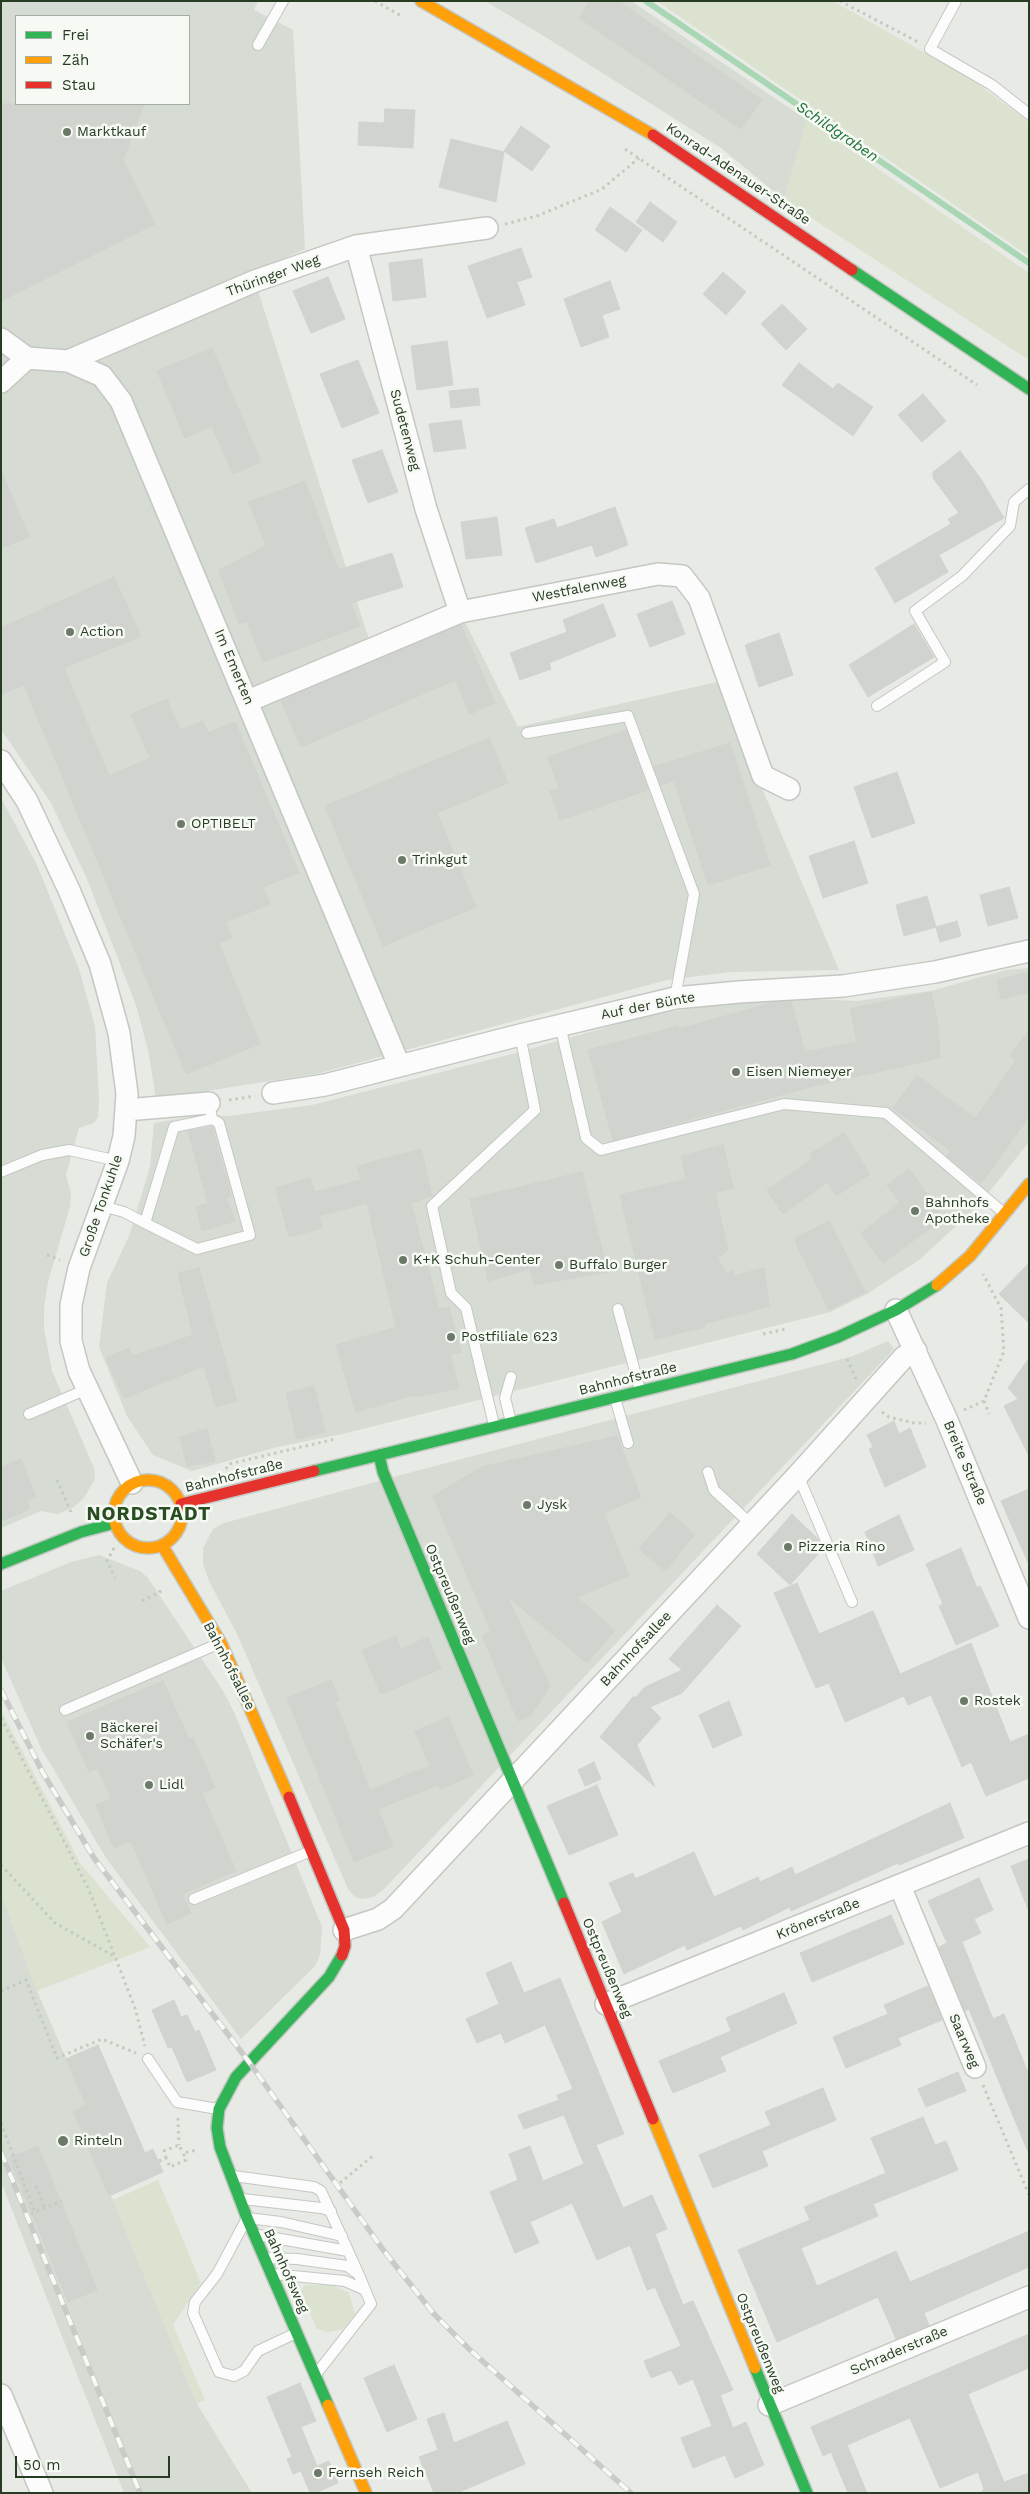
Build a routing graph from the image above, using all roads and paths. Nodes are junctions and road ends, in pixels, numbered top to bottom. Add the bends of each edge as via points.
1 (283, 1) edge
2 (375, 1) edge
3 (421, 1) edge
4 (840, 1) edge
5 (956, 1) edge
6 (409, 20) dead end
7 (258, 46) dead end
8 (930, 48) junction
9 (1029, 114) edge
10 (623, 147) dead end
11 (639, 158) junction
12 (487, 228) joint
13 (356, 246) junction
14 (1, 339) edge
15 (27, 358) junction
16 (68, 361) junction
17 (1, 382) edge
18 (982, 388) dead end
19 (1029, 389) edge
20 (1029, 489) edge
21 (460, 612) junction
22 (248, 701) junction
23 (877, 706) dead end
24 (527, 733) dead end
25 (1, 761) edge
26 (789, 789) dead end
27 (1029, 951) edge
28 (676, 998) junction
29 (560, 1025) junction
30 (520, 1035) junction
31 (399, 1065) junction
32 (273, 1093) joint
33 (126, 1110) junction
34 (211, 1111) junction
35 (118, 1161) junction
36 (1, 1172) edge
37 (1029, 1184) edge
38 (102, 1206) junction
39 (1006, 1214) junction
40 (145, 1223) junction
41 (970, 1256) junction
42 (618, 1309) dead end
43 (896, 1310) junction
44 (838, 1337) junction
45 (916, 1351) junction
46 (511, 1377) dead end
47 (87, 1389) junction
48 (640, 1391) junction
49 (615, 1397) junction
50 (865, 1400) junction
51 (984, 1401) junction
52 (29, 1414) dead end
53 (989, 1414) dead end
54 (946, 1418) junction
55 (511, 1423) junction
56 (494, 1427) junction
57 (628, 1443) dead end
58 (379, 1455) junction
59 (708, 1472) dead end
60 (798, 1475) junction
61 (57, 1480) dead end
62 (132, 1483) junction
63 (181, 1504) junction
64 (115, 1523) junction
65 (752, 1524) junction
66 (81, 1532) junction
67 (162, 1545) junction
68 (107, 1560) dead end
69 (1, 1564) edge
70 (115, 1578) dead end
71 (160, 1592) dead end
72 (142, 1601) dead end
73 (852, 1602) dead end
74 (1029, 1618) edge
75 (221, 1643) junction
76 (65, 1710) dead end
77 (1, 1718) edge
78 (512, 1783) junction
79 (1029, 1833) edge
80 (312, 1850) junction
81 (1, 1865) edge
82 (900, 1886) junction
83 (194, 1899) dead end
84 (344, 1930) junction
85 (115, 1956) junction
86 (1, 1990) edge
87 (606, 2004) junction
88 (148, 2058) junction
89 (249, 2062) joint
90 (975, 2068) joint
91 (178, 2102) junction
92 (219, 2109) junction
93 (1, 2123) edge
94 (179, 2145) junction
95 (220, 2147) junction
96 (183, 2153) junction
97 (375, 2154) dead end
98 (166, 2158) junction
99 (158, 2161) dead end
100 (230, 2175) junction
101 (36, 2186) dead end
102 (1029, 2195) edge
103 (239, 2199) junction
104 (325, 2199) junction
105 (62, 2201) dead end
106 (46, 2208) junction
107 (330, 2211) junction
108 (247, 2218) junction
109 (254, 2234) junction
110 (342, 2236) junction
111 (348, 2251) junction
112 (263, 2258) junction
113 (270, 2273) junction
114 (359, 2275) junction
115 (365, 2290) junction
116 (1029, 2296) edge
117 (297, 2333) junction
118 (315, 2375) junction
119 (1, 2395) edge
120 (769, 2405) junction
121 (42, 2493) edge
122 (366, 2493) edge
123 (807, 2493) edge

1 - 7 lane
2 - 6 path
3 - 19 street, Konrad-Adenauer-Straße via 648,132
4 - 8 path
5 - 8 lane
8 - 9 lane via 992,85
10 - 11 path
11 - 12 path via 602,189 537,216
11 - 18 path
12 - 13 street, Thüringer Weg
13 - 16 street, Thüringer Weg via 255,280
13 - 21 street, Sudetenweg via 426,509
14 - 15 street
15 - 16 street, Im Emerten
15 - 17 street
16 - 22 street, Im Emerten via 102,376 121,401
20 - 23 lane via 1014,502 1010,526 962,576 915,611 945,662
21 - 22 street, Westfalenweg
21 - 26 street, Westfalenweg via 658,574 682,576 699,598 763,776
22 - 31 street, Im Emerten
24 - 28 lane via 628,716 694,894
25 - 33 street, Große Tonkuhle via 27,801 100,964 119,1033
27 - 28 street, Auf der Bünte via 935,972 843,986
28 - 29 street, Auf der Bünte
29 - 30 street, Auf der Bünte
29 - 39 lane via 586,1138 601,1150 784,1104 886,1113
30 - 31 street, Auf der Bünte
30 - 56 lane via 535,1110 432,1206 451,1294 466,1308
31 - 32 street, Auf der Bünte via 325,1085
32 - 34 path
33 - 34 street
33 - 35 street, Große Tonkuhle
34 - 40 lane via 174,1127
34 - 40 lane via 219,1123 250,1235 197,1249
35 - 36 lane via 69,1150 42,1155
35 - 38 street, Große Tonkuhle
37 - 39 street, Bahnhofstraße
38 - 40 lane via 124,1212
38 - 47 street, Große Tonkuhle via 79,1268 71,1305 71,1341
39 - 41 street, Bahnhofstraße
41 - 43 street, Bahnhofstraße via 937,1285
41 - 51 path via 991,1284 1001,1308 1004,1351
42 - 48 lane
43 - 44 street, Bahnhofstraße
43 - 45 street, Breite Straße
44 - 48 street, Bahnhofstraße via 792,1354
44 - 50 path
45 - 50 street, Bahnhofsallee via 904,1357
45 - 54 street, Breite Straße
46 - 55 lane via 505,1398
47 - 52 lane
47 - 62 street, Große Tonkuhle
48 - 49 street, Bahnhofstraße
49 - 55 street, Bahnhofstraße
49 - 57 lane
50 - 54 path via 889,1416 914,1423 931,1423
50 - 60 street, Bahnhofsallee
51 - 53 path
51 - 54 path
54 - 74 street, Breite Straße
55 - 56 street, Bahnhofstraße
56 - 58 street, Bahnhofstraße
58 - 63 street, Bahnhofstraße
58 - 78 street, Ostpreußenweg via 383,1472
59 - 65 lane via 714,1490
60 - 65 street, Bahnhofsallee
60 - 73 lane
61 - 66 path
62 - 63 street via 152,1479 162,1482 171,1488
62 - 64 street via 116,1500
63 - 67 street via 183,1514 177,1533
64 - 66 street
64 - 67 street via 129,1542 150,1548
65 - 78 street, Bahnhofsallee
66 - 69 street
67 - 75 street, Bahnhofsallee
68 - 70 path
71 - 72 path
75 - 76 lane
75 - 80 street, Bahnhofsallee
77 - 85 path via 89,1890
78 - 84 street, Bahnhofsallee via 393,1909 378,1919
78 - 87 street, Ostpreußenweg
79 - 82 street, Krönerstraße
80 - 83 lane
80 - 84 street, Bahnhofsallee
81 - 85 path via 55,1923
82 - 87 street, Krönerstraße
82 - 90 street, Saarweg
84 - 89 street, Bahnhofsallee via 341,1960 329,1977
85 - 88 path via 135,2008
86 - 88 path via 26,1980 57,2058 102,2039
87 - 120 street, Ostpreußenweg
88 - 91 lane
89 - 92 street, Bahnhofsweg via 226,2091
90 - 102 path, Saarweg
91 - 92 lane
91 - 94 path
92 - 95 street, Bahnhofsweg
93 - 106 path via 33,2213
94 - 96 path
94 - 98 path via 164,2152
95 - 96 path
95 - 100 street, Bahnhofsweg
96 - 98 path via 186,2160 170,2167
97 - 104 path
98 - 99 path
100 - 103 street, Bahnhofsweg
100 - 104 lane via 314,2187
101 - 106 path
103 - 107 lane
103 - 108 street, Bahnhofsweg
104 - 107 lane
105 - 106 path
107 - 110 lane
108 - 109 street, Bahnhofsweg
108 - 110 lane
108 - 117 lane via 216,2274 195,2302 193,2312 219,2372 234,2376 244,2371 258,2351
109 - 111 lane
109 - 112 street, Bahnhofsweg
110 - 111 lane
111 - 114 lane
112 - 113 street, Bahnhofsweg
112 - 114 lane via 348,2266
113 - 115 lane via 345,2281
113 - 117 street, Bahnhofsweg
114 - 115 lane
115 - 118 lane via 371,2304
116 - 120 street, Schraderstraße
117 - 118 street, Bahnhofsweg
118 - 122 street, Bahnhofsweg
119 - 121 street
120 - 123 street, Ostpreußenweg

